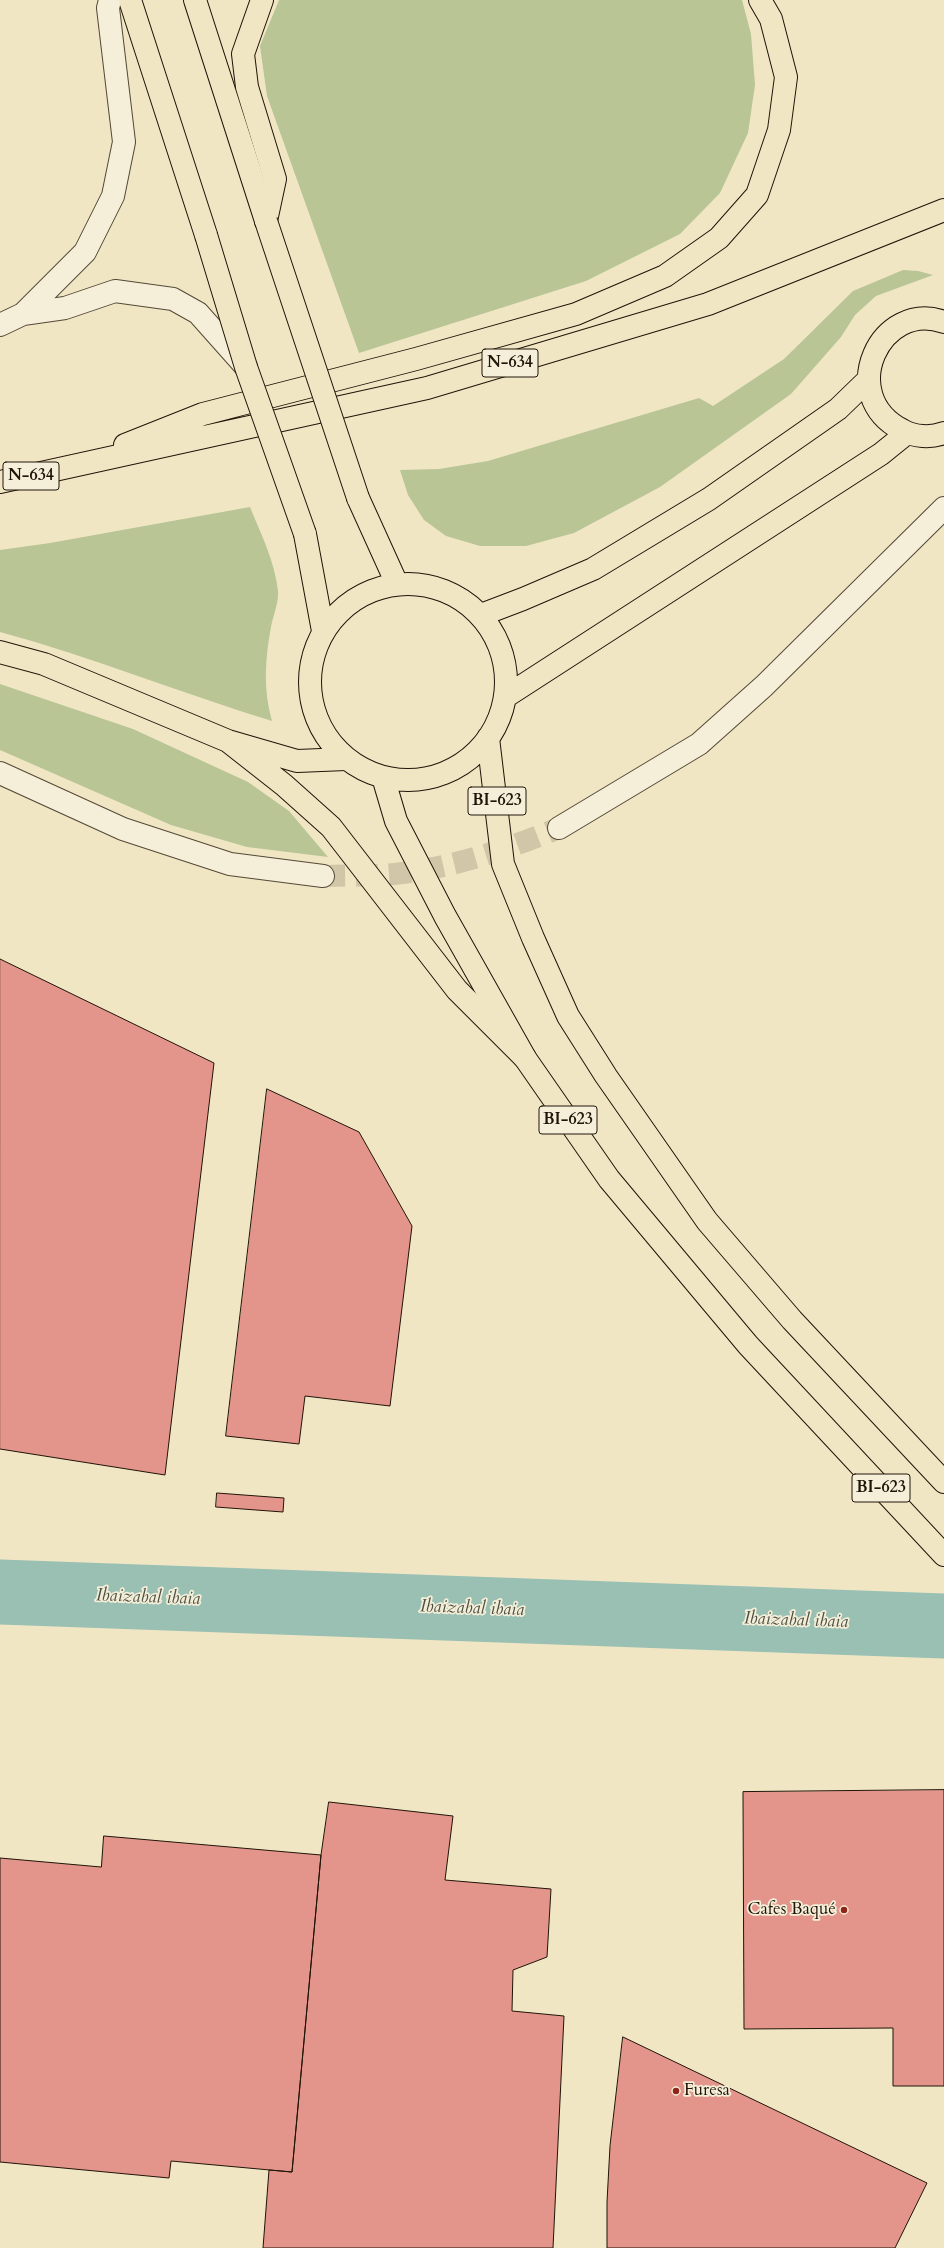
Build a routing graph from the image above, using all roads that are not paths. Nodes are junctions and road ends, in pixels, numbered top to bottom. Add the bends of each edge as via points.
1 (110, 0) edge
2 (130, 0) edge
3 (195, 0) edge
4 (262, 0) edge
5 (760, 0) edge
6 (944, 210) edge
7 (266, 221) junction
8 (24, 314) junction
9 (944, 322) edge
10 (0, 325) edge
11 (246, 367) junction
12 (869, 379) junction
13 (907, 433) junction
14 (944, 433) edge
15 (63, 470) junction
16 (0, 482) edge
17 (944, 508) edge
18 (397, 584) junction
19 (481, 615) junction
20 (324, 631) junction
21 (0, 652) edge
22 (505, 697) junction
23 (488, 738) junction
24 (228, 741) junction
25 (346, 759) junction
26 (0, 772) edge
27 (383, 777) junction
28 (559, 828) tunnel mouth
29 (323, 876) tunnel mouth
30 (525, 1058) junction
31 (944, 1482) edge
32 (944, 1555) edge

1 - 8 street via 108,8 124,142 113,196 85,252
2 - 11 main road, bridge
3 - 7 main road
4 - 7 main road via 243,54 247,87 275,179
5 - 15 main road via 771,19 786,77 779,130 757,195 719,238 665,276 576,314 416,359 203,414
6 - 15 main road, N-634 via 708,304 428,388
7 - 18 main road, bridge via 358,498
8 - 10 street
8 - 11 street via 65,308 115,291 173,299 198,314
9 - 12 main road via 922,319 905,324 890,333 878,346 871,362
11 - 20 main road, bridge via 304,534
12 - 13 main road via 871,396 879,412 892,425
12 - 19 main road via 838,409 709,499 593,569 523,600
13 - 14 main road via 924,436
13 - 22 main road via 881,454
15 - 16 main road, N-634
17 - 28 street via 764,686 699,744
18 - 19 main road via 428,585 457,596
18 - 20 main road via 368,592 343,608
19 - 22 main road via 497,639 506,668
20 - 25 main road via 312,656 309,685 314,712 326,738
21 - 24 main road via 44,664
22 - 23 main road via 499,719
23 - 27 main road via 468,760 442,774 412,780
23 - 31 main road, BI-623 via 503,864 568,1016 707,1221 792,1320
24 - 25 main road via 297,761
24 - 30 main road via 284,785 331,827 457,990
25 - 27 main road via 363,770
26 - 29 street via 123,829 230,864
27 - 30 main road, BI-623 via 396,822 445,916
30 - 32 main road, BI-623 via 609,1179 748,1345

